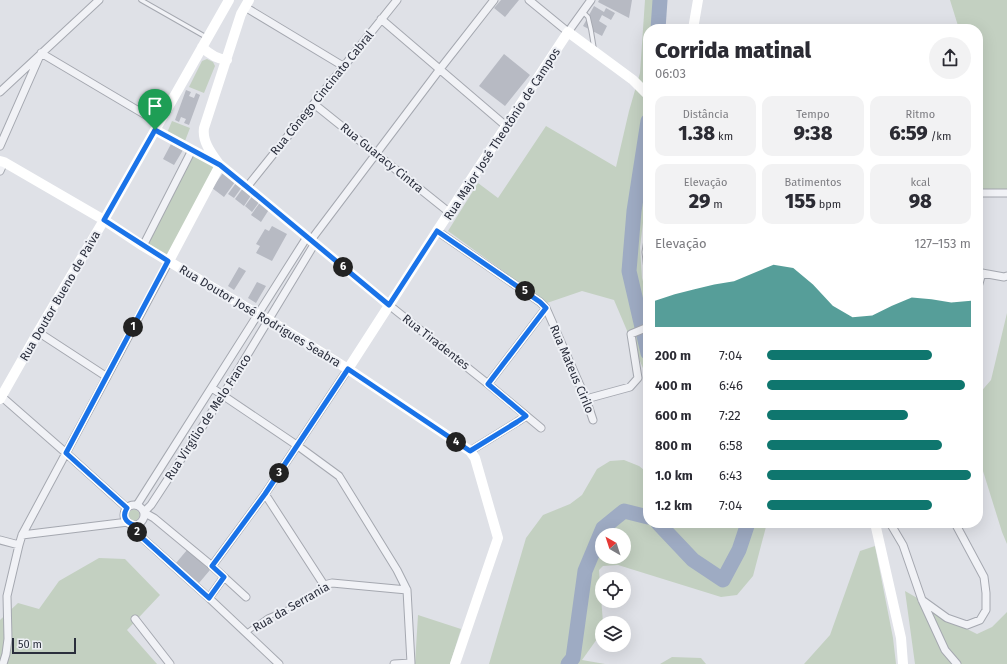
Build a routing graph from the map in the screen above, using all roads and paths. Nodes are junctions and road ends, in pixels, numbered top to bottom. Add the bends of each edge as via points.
1 (99, 0) edge
2 (141, 0) edge
3 (396, 0) edge
4 (494, 0) edge
5 (529, 0) edge
6 (591, 0) edge
7 (698, 0) edge
8 (229, 1) edge
9 (247, 3) edge
10 (583, 12) junction
11 (381, 20) junction
12 (694, 24) edge
13 (568, 32) junction
14 (208, 38) junction
15 (202, 47) junction
16 (594, 51) junction
17 (42, 53) junction
18 (227, 60) junction
19 (343, 66) junction
20 (440, 69) junction
21 (643, 90) edge
22 (0, 92) edge
23 (314, 104) junction
24 (506, 126) junction
25 (157, 127) junction
26 (0, 146) edge
27 (192, 150) junction
28 (376, 154) junction
29 (1, 165) edge
30 (220, 165) junction
31 (247, 187) junction
32 (983, 193) edge
33 (1007, 193) edge
34 (450, 213) junction
35 (104, 220) junction
36 (437, 231) junction
37 (311, 240) junction
38 (143, 246) junction
39 (168, 261) junction
40 (983, 273) edge
41 (1007, 276) edge
42 (389, 305) junction
43 (546, 308) junction
44 (257, 314) junction
45 (269, 320) junction
46 (643, 329) edge
47 (38, 332) junction
48 (348, 369) junction
49 (107, 377) junction
50 (488, 384) junction
51 (212, 388) junction
52 (223, 395) junction
53 (1, 398) edge
54 (586, 399) junction
55 (526, 416) junction
56 (593, 420) dead end
57 (540, 428) dead end
58 (298, 446) junction
59 (470, 451) junction
60 (66, 453) junction
61 (265, 494) junction
62 (137, 505) junction
63 (127, 508) junction
64 (145, 513) junction
65 (131, 524) junction
66 (876, 528) edge
67 (893, 528) edge
68 (958, 528) edge
69 (22, 535) junction
70 (0, 540) edge
71 (19, 545) junction
72 (212, 566) junction
73 (224, 577) junction
74 (324, 585) junction
75 (407, 590) junction
76 (246, 597) dead end
77 (209, 598) junction
78 (922, 600) junction
79 (135, 620) dead end
80 (246, 633) junction
81 (3, 664) edge
82 (170, 664) edge
83 (279, 664) edge
84 (394, 664) edge
85 (455, 664) edge
86 (904, 664) edge
87 (957, 664) edge

1 - 17 street
2 - 14 lane
3 - 11 street, Rua Cônego Cincinato Cabral
4 - 20 street
5 - 13 street
6 - 10 street, Rua Major José Theotônio de Campos
7 - 12 main road
8 - 9 main road
8 - 14 main road, Rua Doutor Bueno de Paiva
9 - 18 main road via 241,14
9 - 19 street
10 - 13 street, Rua Major José Theotônio de Campos
10 - 16 lane via 588,17
11 - 19 street, Rua Cônego Cincinato Cabral
11 - 20 street
13 - 16 main road
13 - 24 main road, Rua Major José Theotônio de Campos
14 - 15 main road, Rua Doutor Bueno de Paiva
15 - 18 main road via 220,59
15 - 25 main road, Rua Doutor Bueno de Paiva
16 - 21 main road
17 - 22 street
17 - 25 street
17 - 26 street
18 - 30 main road via 204,133 212,155
19 - 23 street, Rua Cônego Cincinato Cabral
20 - 24 street
20 - 28 street
23 - 28 street, Rua Guaracy Cintra
23 - 31 street, Rua Cônego Cincinato Cabral
24 - 34 main road, Rua Major José Theotônio de Campos
25 - 27 main road
25 - 35 main road, Rua Doutor Bueno de Paiva
27 - 30 main road
27 - 38 street
28 - 34 street, Rua Guaracy Cintra
28 - 37 street
29 - 35 main road, Rua Doutor José Rodrigues Seabra
30 - 31 main road, Rua Tiradentes
30 - 39 main road
31 - 37 main road, Rua Tiradentes
32 - 33 street
34 - 36 main road, Rua Major José Theotônio de Campos
35 - 38 main road, Rua Doutor José Rodrigues Seabra
35 - 47 main road, Rua Doutor Bueno de Paiva
36 - 42 main road, Rua Major José Theotônio de Campos
36 - 43 street, Rua Mateus Cirilo
37 - 42 main road, Rua Tiradentes
37 - 44 street, Rua Virgílio de Melo Franco
37 - 45 street, Rua Virgílio de Melo Franco
38 - 39 main road, Rua Doutor José Rodrigues Seabra
39 - 44 main road, Rua Doutor José Rodrigues Seabra
39 - 49 street
40 - 41 street
42 - 48 main road, Rua Major José Theotônio de Campos
42 - 50 street, Rua Tiradentes
43 - 50 street
43 - 54 street, Rua Mateus Cirilo
44 - 45 main road, Rua Doutor José Rodrigues Seabra
44 - 51 street, Rua Virgílio de Melo Franco
45 - 48 main road, Rua Doutor José Rodrigues Seabra
45 - 52 street, Rua Virgílio de Melo Franco
46 - 54 street via 631,334 638,378 630,388
47 - 49 street
47 - 53 main road, Rua Doutor Bueno de Paiva
48 - 58 street, Rua Major José Theotônio de Campos
48 - 59 main road, Rua Doutor José Rodrigues Seabra
49 - 60 street
50 - 55 street, Rua Tiradentes
51 - 52 street
51 - 62 street, Rua Virgílio de Melo Franco
52 - 58 street
52 - 64 street, Rua Virgílio de Melo Franco
53 - 60 street
54 - 56 street, Rua Mateus Cirilo
55 - 57 street, Rua Tiradentes
55 - 59 street
58 - 61 street, Rua Major José Theotônio de Campos
58 - 75 street via 339,476
59 - 85 main road via 475,458 498,538
60 - 63 street
60 - 69 street
61 - 72 street, Rua Major José Theotônio de Campos
61 - 74 street
62 - 63 street
62 - 64 street
63 - 65 street via 124,514
64 - 65 street via 140,523
64 - 72 street
65 - 69 street
65 - 77 street via 138,534
66 - 86 main road via 901,638
67 - 78 street via 903,545
68 - 78 street via 984,576 986,610 980,620 967,625 947,618
69 - 71 street
70 - 71 street
71 - 81 street via 7,596 8,639
72 - 73 street
73 - 76 street
73 - 77 street
74 - 75 street, Rua da Serrania via 332,583
74 - 80 lane, Rua da Serrania via 302,603 268,617
75 - 84 street via 411,663
77 - 80 street
78 - 87 street via 945,650
79 - 82 street
80 - 83 street

